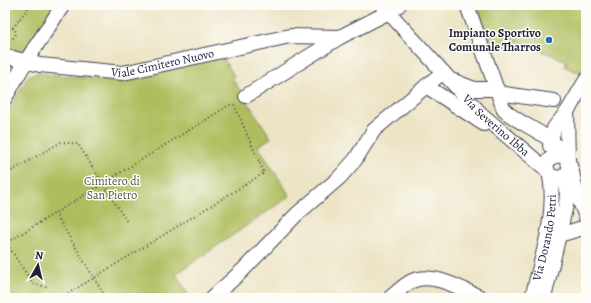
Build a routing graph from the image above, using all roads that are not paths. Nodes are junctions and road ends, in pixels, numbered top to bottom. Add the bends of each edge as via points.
1 (62, 5) edge
2 (467, 5) edge
3 (390, 7) edge
4 (340, 37) junction
5 (5, 56) edge
6 (26, 61) junction
7 (446, 75) junction
8 (586, 80) edge
9 (426, 86) junction
10 (498, 91) junction
11 (246, 96) road end
12 (5, 98) edge
13 (554, 101) dead end
14 (567, 112) junction
15 (493, 124) junction
16 (550, 139) junction
17 (560, 168) junction
18 (586, 217) edge
19 (586, 227) edge
20 (559, 235) junction
21 (212, 298) edge
22 (390, 298) edge
23 (482, 298) edge
24 (532, 298) edge
25 (544, 298) edge

1 - 6 street
2 - 10 street, Via Dorando Petri
3 - 4 street, Viale Cimitero Nuovo
3 - 7 street, Via Severino Ibba
4 - 6 street, Viale Cimitero Nuovo via 290,36 123,73
4 - 11 street, Viale Cimitero Nuovo
5 - 6 street, Viale Cimitero Nuovo
6 - 12 street
7 - 9 street
7 - 10 street, Via Severino Ibba via 474,90
7 - 15 street, Via Severino Ibba via 480,114
8 - 14 street
9 - 15 street via 479,122
9 - 21 street via 374,130 355,160 339,178 297,214
10 - 13 street, Via Severino Ibba
10 - 16 street, Via Dorando Petri via 504,110
14 - 16 street via 554,128
14 - 17 street
15 - 17 street, Via Severino Ibba
16 - 17 street, Via Dorando Petri
17 - 18 street via 576,192
17 - 20 street, Via Dorando Petri via 567,193
17 - 24 street, Via Dorando Petri
19 - 20 street
20 - 25 street, Via Dorando Petri
22 - 23 street via 410,282 421,278 441,281

